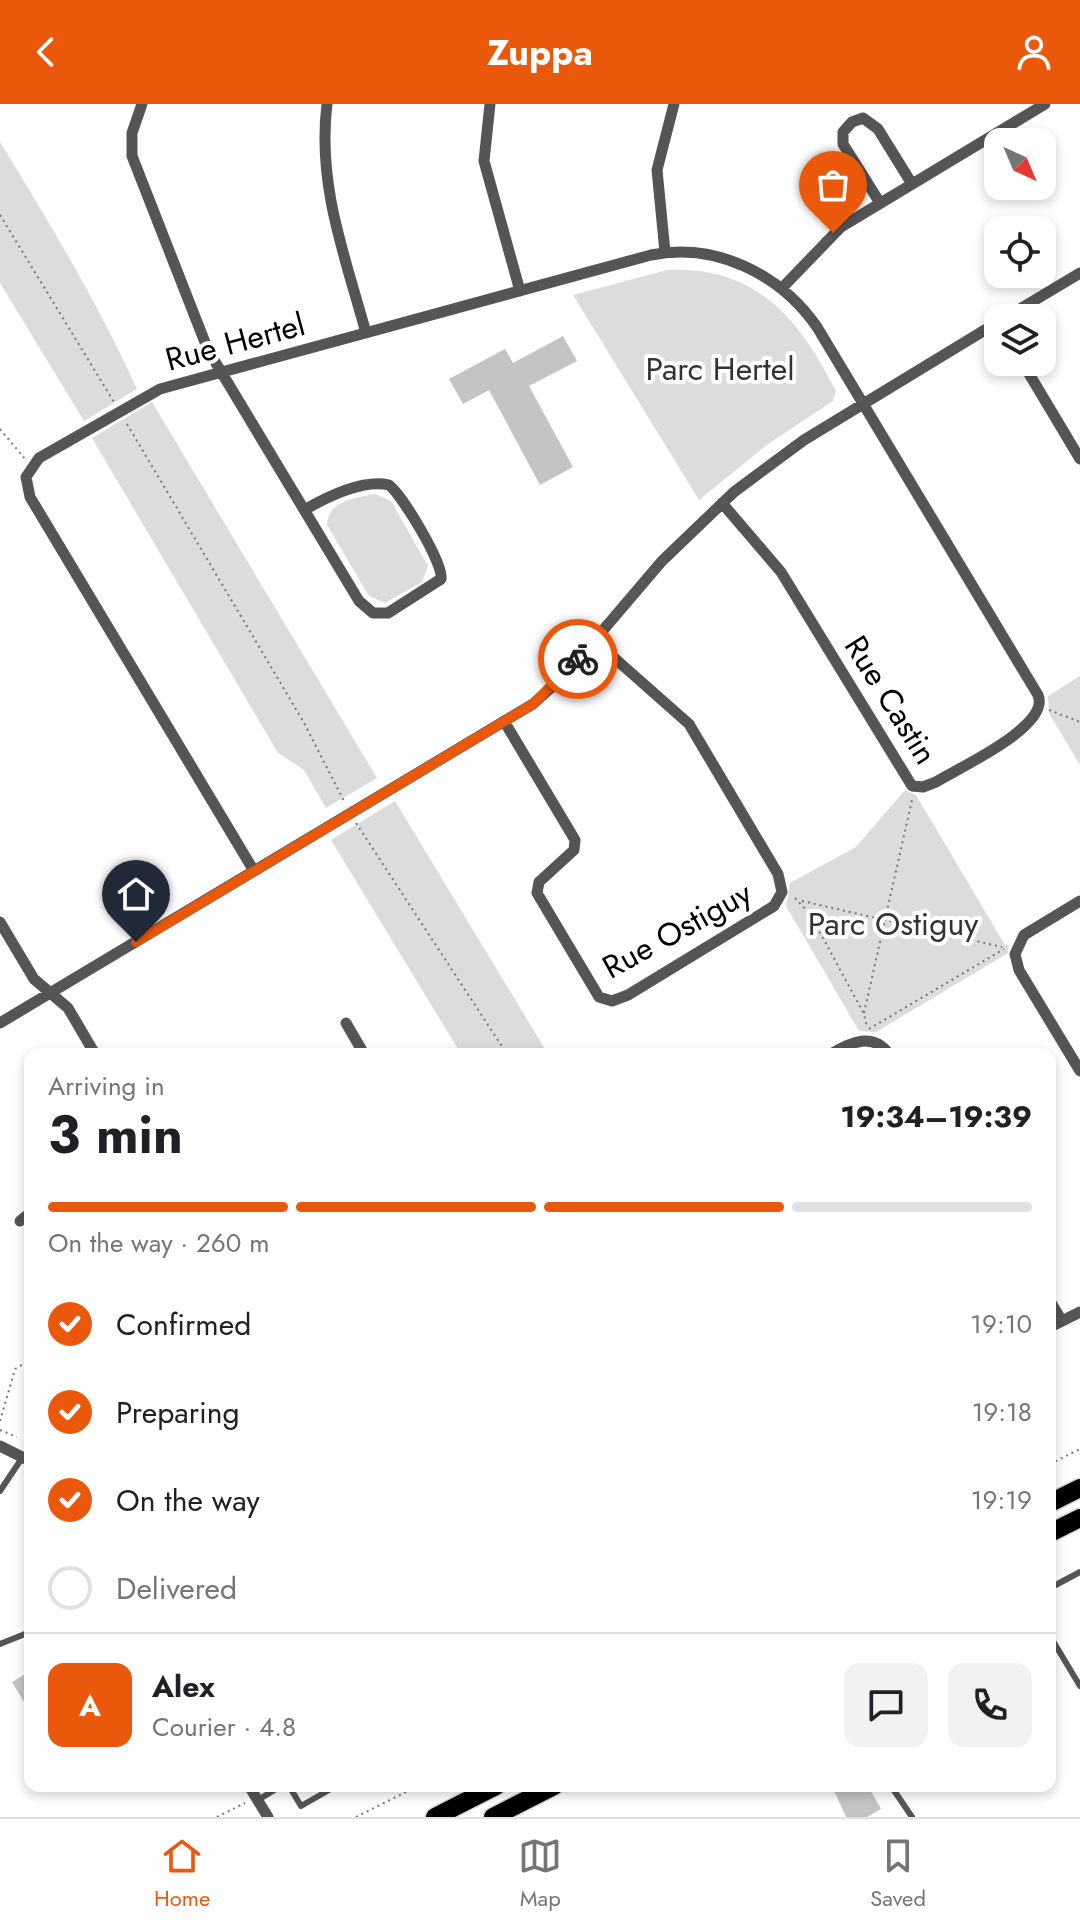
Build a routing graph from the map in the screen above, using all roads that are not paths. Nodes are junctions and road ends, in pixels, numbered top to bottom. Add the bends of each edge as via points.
1 (142, 104) edge
2 (327, 104) edge
3 (490, 104) edge
4 (674, 104) edge
5 (1045, 104) edge
6 (912, 184) junction
7 (880, 203) junction
8 (665, 252) junction
9 (1080, 273) edge
10 (782, 288) junction
11 (520, 291) junction
12 (1028, 304) edge
13 (984, 330) edge
14 (366, 333) junction
15 (222, 373) junction
16 (1030, 376) edge
17 (862, 403) junction
18 (1080, 459) edge
19 (722, 503) junction
20 (306, 509) junction
21 (594, 640) junction
22 (504, 721) junction
23 (254, 871) junction
24 (1080, 901) edge
25 (0, 922) edge
26 (49, 994) junction
27 (0, 1023) edge
28 (346, 1023) dead end
29 (91, 1048) edge
30 (361, 1048) edge
31 (846, 1048) edge
32 (884, 1048) edge
33 (1080, 1071) edge
34 (24, 1218) edge
35 (20, 1221) dead end
36 (1056, 1311) edge
37 (1080, 1312) edge
38 (1062, 1321) junction
39 (1056, 1324) edge
40 (0, 1446) edge
41 (24, 1458) edge
42 (24, 1461) edge
43 (1080, 1488) edge
44 (0, 1491) edge
45 (1056, 1500) edge
46 (1080, 1518) edge
47 (1056, 1530) edge
48 (1080, 1572) edge
49 (1056, 1585) edge
50 (24, 1634) edge
51 (0, 1644) edge
52 (1056, 1646) edge
53 (1080, 1686) edge
54 (253, 1792) edge
55 (271, 1792) edge
56 (293, 1792) edge
57 (326, 1792) edge
58 (484, 1792) edge
59 (542, 1792) edge
60 (895, 1792) edge
61 (258, 1800) junction
62 (496, 1816) edge
63 (268, 1817) edge
64 (435, 1817) edge
65 (912, 1817) edge

1 - 15 street via 132,133 134,165
2 - 14 street via 326,189
3 - 11 street via 484,161
4 - 8 street via 657,170
5 - 6 street
6 - 7 street
6 - 7 street via 875,125 863,118 852,122 843,132 843,144
7 - 10 street via 833,233
8 - 10 street, Rue Hertel via 728,259
8 - 11 street, Rue Hertel
9 - 12 street
10 - 17 street, Rue Hertel via 812,319
11 - 14 street, Rue Hertel
13 - 17 street
14 - 15 street, Rue Hertel
15 - 20 street
15 - 23 street, Rue Hertel via 143,396 39,458 29,469 26,485
16 - 18 street
17 - 19 street via 775,460
17 - 19 street, Rue Castin via 1038,695 1041,707 1031,724 936,782 915,787 781,572
19 - 21 street via 645,579
20 - 20 street via 330,496 389,485 438,561 441,579 388,613 370,612
21 - 22 street via 553,688
21 - 22 street, Rue Ostiguy via 689,724 778,874 782,892 774,906 632,993 612,1001 599,997 537,893 542,878 574,850 575,840
22 - 23 street
23 - 26 street
24 - 33 street via 1024,935 1011,949
25 - 26 street
26 - 27 street
26 - 29 street via 68,1008
28 - 30 street
31 - 32 street via 865,1040
34 - 35 street
36 - 38 street
37 - 38 street
38 - 39 street
40 - 41 street
42 - 44 lane
43 - 45 main road
46 - 47 main road
48 - 49 lane
50 - 51 lane
52 - 53 lane
54 - 61 street
55 - 61 lane
56 - 57 lane via 301,1806
58 - 64 main road
59 - 62 main road
60 - 65 lane
61 - 63 street

